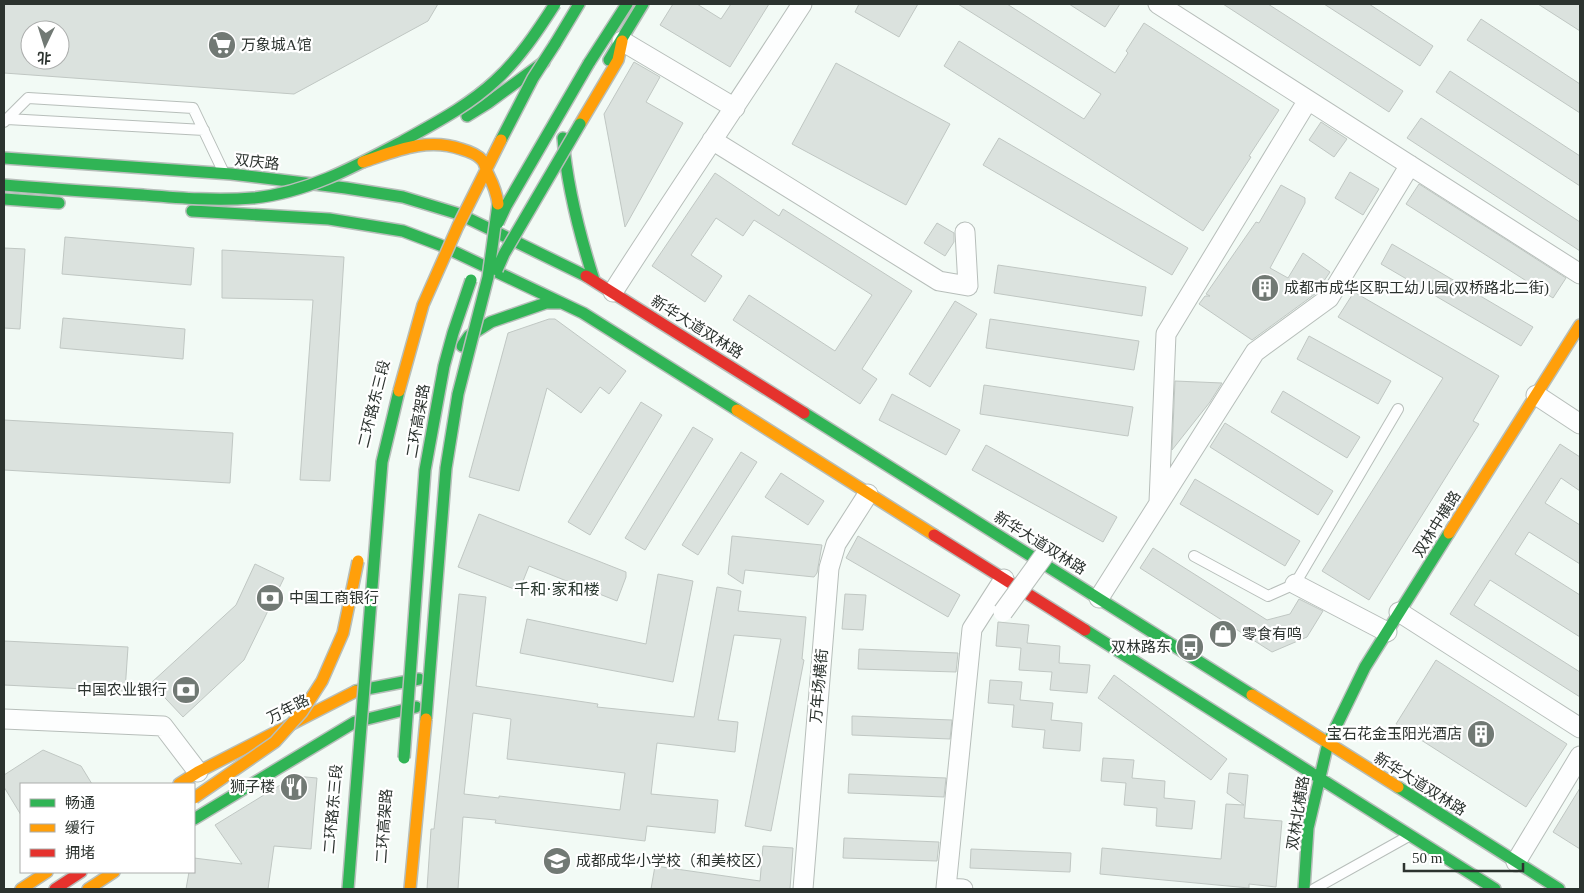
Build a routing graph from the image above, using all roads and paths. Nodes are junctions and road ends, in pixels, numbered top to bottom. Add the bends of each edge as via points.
1 (556, 4) edge
2 (579, 4) edge
3 (588, 4) edge
4 (627, 4) edge
5 (643, 4) edge
6 (802, 4) edge
7 (1158, 4) edge
8 (622, 41) junction
9 (562, 49) junction
10 (1308, 100) junction
11 (735, 108) junction
12 (5, 120) edge
13 (204, 130) junction
14 (563, 131) junction
15 (712, 140) junction
16 (4, 158) edge
17 (363, 162) junction
18 (1410, 165) junction
19 (225, 174) junction
20 (275, 179) junction
21 (4, 186) edge
22 (4, 199) edge
23 (73, 203) dead end
24 (181, 210) dead end
25 (459, 214) junction
26 (965, 232) dead end
27 (499, 234) junction
28 (440, 245) junction
29 (486, 266) junction
30 (1580, 274) edge
31 (594, 280) junction
32 (613, 292) junction
33 (562, 304) junction
34 (482, 305) junction
35 (1580, 325) edge
36 (451, 362) junction
37 (1536, 395) junction
38 (1398, 409) dead end
39 (1580, 424) edge
40 (382, 462) junction
41 (868, 494) junction
42 (1158, 503) junction
43 (366, 520) dead end
44 (360, 547) dead end
45 (1048, 550) dead end
46 (1194, 556) dead end
47 (1004, 579) junction
48 (1295, 584) junction
49 (1099, 598) junction
50 (1003, 612) dead end
51 (1399, 612) junction
52 (1387, 632) junction
53 (418, 679) junction
54 (357, 691) junction
55 (416, 707) junction
56 (4, 719) edge
57 (355, 722) junction
58 (1580, 728) edge
59 (1328, 743) junction
60 (1580, 756) edge
61 (198, 772) junction
62 (403, 774) dead end
63 (1319, 778) junction
64 (181, 783) edge
65 (195, 797) edge
66 (195, 818) edge
67 (1410, 836) junction
68 (1516, 862) junction
69 (45, 873) edge
70 (80, 873) edge
71 (112, 873) edge
72 (21, 889) edge
73 (55, 889) edge
74 (88, 889) edge
75 (342, 889) edge
76 (348, 889) edge
77 (400, 889) edge
78 (410, 889) edge
79 (803, 889) edge
80 (963, 889) edge
81 (1304, 889) edge
82 (1314, 889) edge
83 (1495, 889) edge
84 (1559, 889) edge

1 - 17 main road, bridge via 529,45 481,92 448,116
2 - 40 main road, 二环高架路, bridge via 529,86 458,226 423,305
3 - 9 main road, 二环路东三段
4 - 62 main road, 二环高架路, bridge via 506,206 472,278 453,333 425,470
5 - 8 main road
6 - 11 street
7 - 10 street
8 - 11 street
8 - 14 main road
8 - 34 main road, bridge via 618,60 504,254
9 - 20 main road via 488,103 411,147 325,171
9 - 25 main road, 二环路东三段
10 - 18 street
10 - 42 street via 1166,334
11 - 15 street
12 - 13 lane
12 - 13 lane via 28,98 193,108
13 - 19 lane
14 - 27 main road
14 - 31 main road via 565,166 574,214
15 - 26 street via 939,281 968,286
15 - 32 street
16 - 19 main road, 双庆路
17 - 21 main road, bridge via 295,189 255,198 213,200
17 - 34 main road, bridge via 423,144 456,147 482,160 497,194 498,209
18 - 30 street
18 - 42 street via 1329,298 1255,352
19 - 20 main road, 双庆路
20 - 25 main road, 双庆路 via 394,194
22 - 23 main road
24 - 28 main road via 329,219 403,231
25 - 27 main road, 双庆路
25 - 28 main road, 二环路东三段
27 - 29 main road
27 - 31 main road, 新华大道双林路
28 - 29 main road
28 - 54 main road, 二环路东三段 via 421,290 378,441
29 - 33 main road
29 - 36 main road
31 - 32 main road, 新华大道双林路
32 - 49 main road, 新华大道双林路
33 - 36 main road via 546,303 492,322 469,336
33 - 41 main road via 582,313
34 - 78 main road, bridge via 458,394 446,468
35 - 37 main road, 双林中横路
36 - 53 main road via 434,461
37 - 39 street
37 - 51 main road, 双林中横路
38 - 48 lane
40 - 43 main road, bridge
40 - 76 main road, 二环高架路, bridge
41 - 47 main road
41 - 79 street, 万年场横街 via 836,544 829,568
42 - 49 street
44 - 65 main road, bridge via 343,633 322,680 302,712 275,742
45 - 50 street, bridge
46 - 48 lane via 1268,596
47 - 63 main road
47 - 80 street via 972,629 946,888
48 - 52 street
49 - 59 main road, 新华大道双林路
51 - 52 main road, 双林中横路
51 - 58 street
52 - 59 main road, 双林中横路 via 1365,667
53 - 54 main road, 万年路
53 - 55 main road
54 - 57 main road, 二环路东三段
54 - 61 main road, 万年路
55 - 57 main road
55 - 77 main road
56 - 61 street via 163,726
57 - 66 main road
57 - 75 main road, 二环路东三段
59 - 63 main road, 双林北横路
59 - 68 main road, 新华大道双林路
60 - 68 street
61 - 64 main road, 万年路
63 - 67 main road
63 - 81 main road, 双林北横路 via 1308,828
67 - 82 lane
67 - 83 main road
68 - 84 main road, 新华大道双林路
69 - 72 main road
70 - 73 main road
71 - 74 main road

